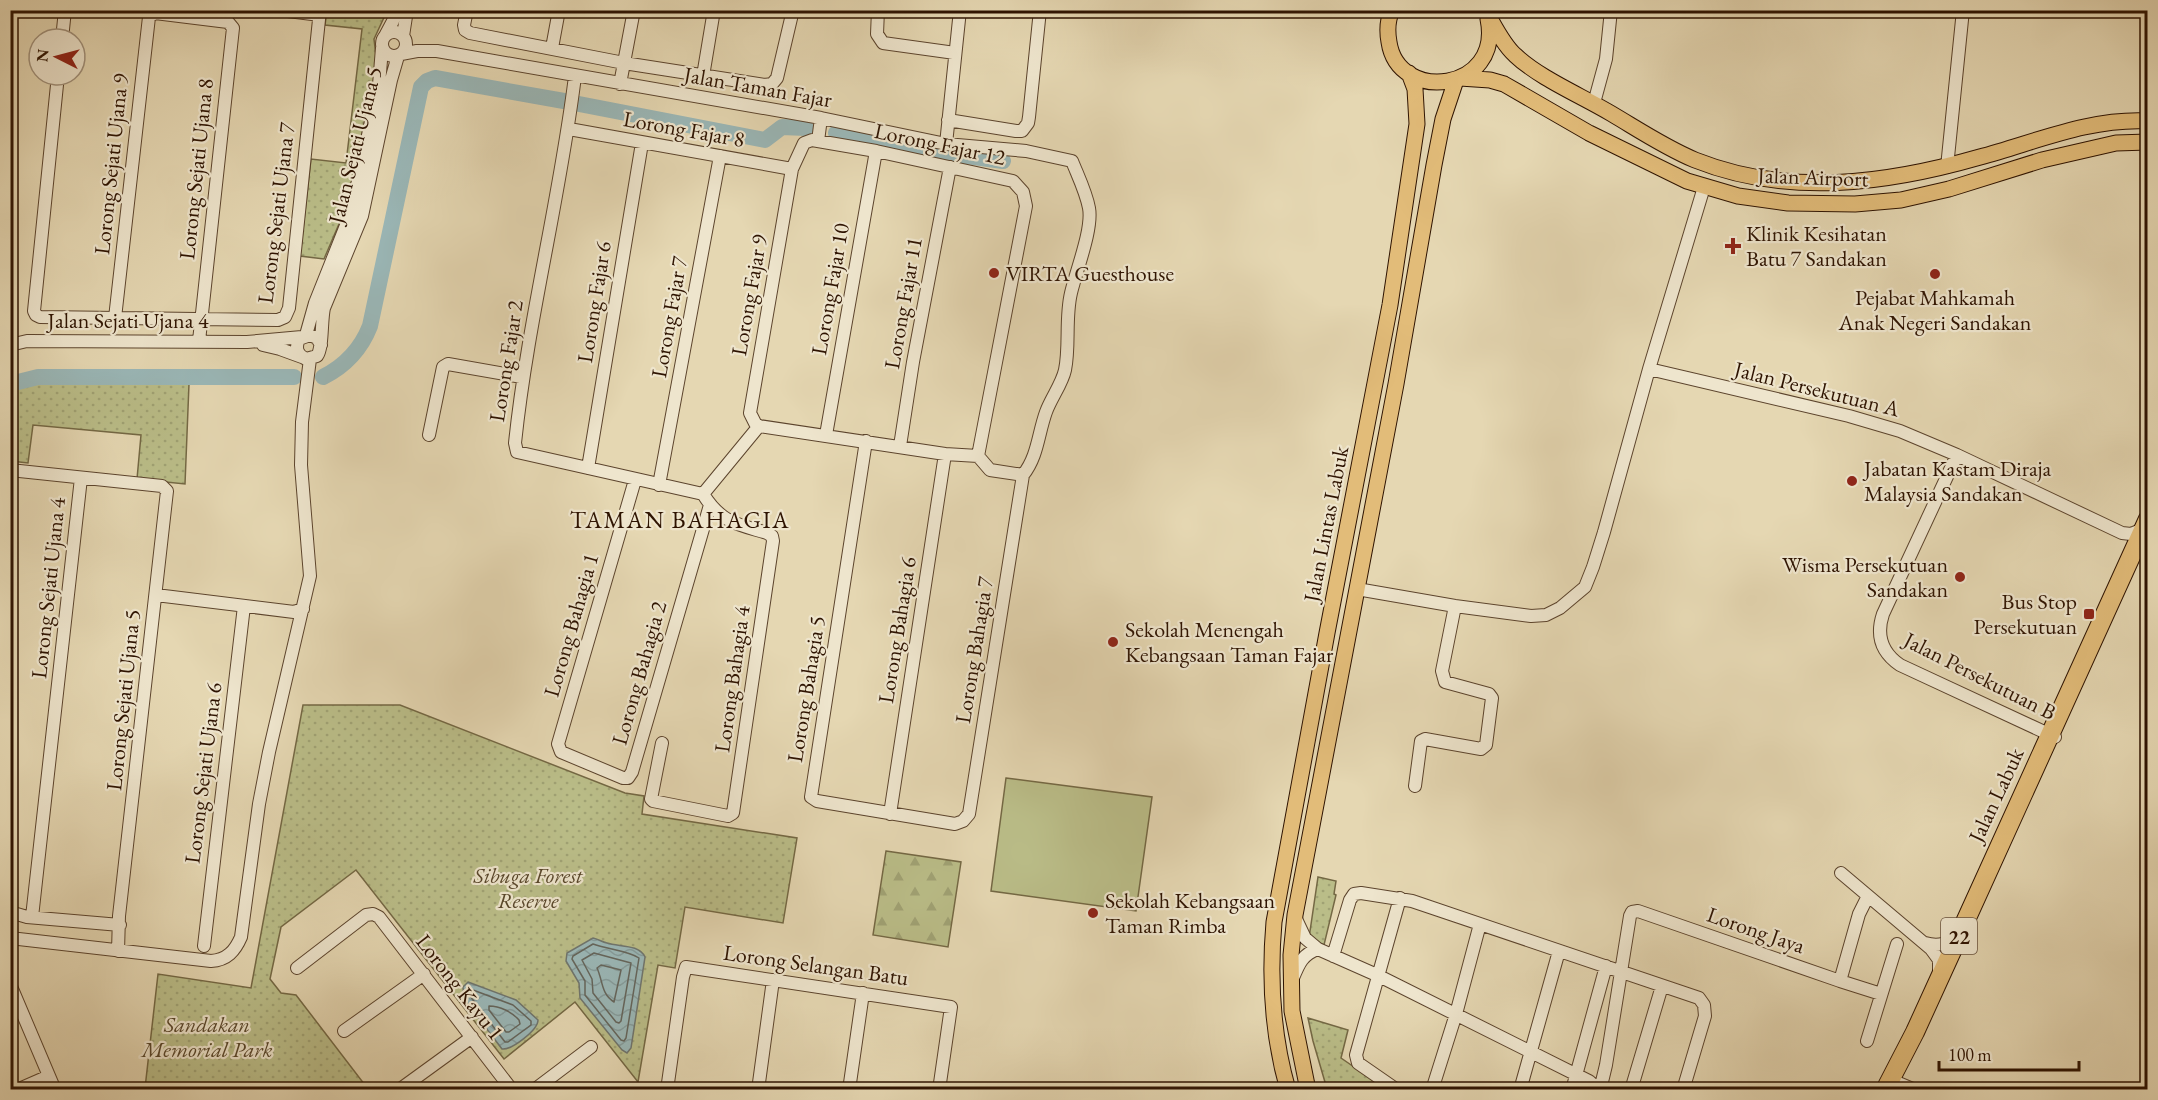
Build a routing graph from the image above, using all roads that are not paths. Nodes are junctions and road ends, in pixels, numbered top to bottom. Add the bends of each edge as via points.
1 (65, 10) edge
2 (280, 10) edge
3 (396, 10) edge
4 (407, 10) edge
5 (467, 10) edge
6 (559, 10) edge
7 (634, 10) edge
8 (714, 10) edge
9 (793, 10) edge
10 (878, 10) edge
11 (960, 10) edge
12 (1040, 10) edge
13 (1385, 10) edge
14 (1392, 10) edge
15 (1611, 10) edge
16 (1963, 10) edge
17 (1486, 12) edge
18 (320, 13) edge
19 (151, 15) joint
20 (63, 27) edge
21 (1387, 31) junction
22 (404, 38) junction
23 (383, 42) junction
24 (552, 48) junction
25 (437, 51) junction
26 (955, 52) junction
27 (400, 55) junction
28 (624, 63) junction
29 (1409, 74) junction
30 (575, 76) junction
31 (703, 76) junction
32 (1458, 79) junction
33 (620, 84) junction
34 (57, 87) edge
35 (1594, 103) junction
36 (821, 118) junction
37 (948, 120) junction
38 (2147, 121) edge
39 (569, 129) junction
40 (818, 141) junction
41 (2148, 142) edge
42 (642, 144) junction
43 (946, 144) junction
44 (876, 151) junction
45 (720, 156) junction
46 (1072, 161) joint
47 (950, 167) junction
48 (1947, 167) junction
49 (792, 169) junction
50 (1704, 187) junction
51 (115, 318) junction
52 (201, 319) junction
53 (304, 336) junction
54 (199, 340) junction
55 (247, 342) junction
56 (10, 345) edge
57 (321, 345) junction
58 (306, 358) junction
59 (1650, 369) junction
60 (522, 377) junction
61 (759, 426) junction
62 (429, 435) dead end
63 (826, 435) junction
64 (866, 441) junction
65 (900, 446) junction
66 (945, 454) junction
67 (1957, 455) junction
68 (978, 456) junction
69 (588, 468) junction
70 (10, 471) edge
71 (1023, 475) junction
72 (81, 478) junction
73 (635, 480) junction
74 (659, 485) junction
75 (707, 500) junction
76 (2146, 526) edge
77 (1357, 589) junction
78 (308, 590) junction
79 (156, 595) junction
80 (244, 606) junction
81 (1455, 606) junction
82 (303, 609) junction
83 (283, 610) junction
84 (296, 639) junction
85 (2052, 736) junction
86 (662, 743) dead end
87 (558, 748) joint
88 (1415, 786) dead end
89 (890, 814) junction
90 (955, 824) joint
91 (1841, 873) dead end
92 (1868, 896) junction
93 (1400, 898) junction
94 (10, 912) edge
95 (1295, 915) junction
96 (32, 917) junction
97 (118, 923) junction
98 (1480, 924) junction
99 (1962, 928) junction
100 (10, 938) edge
101 (1925, 943) junction
102 (1897, 944) dead end
103 (204, 946) dead end
104 (1318, 949) junction
105 (114, 950) junction
106 (1559, 951) junction
107 (1334, 956) junction
108 (1606, 966) junction
109 (297, 968) dead end
110 (1622, 972) junction
111 (424, 974) junction
112 (1379, 976) junction
113 (773, 980) junction
114 (1938, 980) junction
115 (1840, 981) junction
116 (1290, 982) junction
117 (10, 984) edge
118 (1662, 986) junction
119 (863, 993) junction
120 (1881, 994) junction
121 (15, 1006) edge
122 (1456, 1014) junction
123 (344, 1031) dead end
124 (472, 1038) junction
125 (1868, 1041) dead end
126 (591, 1047) dead end
127 (1531, 1053) junction
128 (1576, 1075) junction
129 (49, 1076) junction
130 (1891, 1087) edge
131 (17, 1089) edge
132 (55, 1089) edge
133 (399, 1089) edge
134 (512, 1089) edge
135 (534, 1089) edge
136 (667, 1089) edge
137 (758, 1089) edge
138 (849, 1089) edge
139 (939, 1089) edge
140 (1288, 1089) edge
141 (1308, 1089) edge
142 (1397, 1089) edge
143 (1432, 1089) edge
144 (1520, 1089) edge
145 (1572, 1089) edge
146 (1599, 1089) edge
147 (1631, 1089) edge
148 (1683, 1089) edge
149 (1915, 1089) edge

1 - 20 street
2 - 18 street
3 - 23 street, Jalan Sejati Ujana 5
4 - 22 street
5 - 24 street via 464,25 470,33
6 - 24 street
7 - 28 street
8 - 31 street
9 - 31 street via 777,78 772,84
10 - 26 street via 877,34 883,44
11 - 26 street
12 - 37 street via 1029,117 1022,131
13 - 21 main road
14 - 21 main road
15 - 35 street via 1606,59
16 - 48 street
17 - 32 main road via 1488,44 1472,70
17 - 35 main road, Jalan Airport via 1515,55
18 - 52 street, Lorong Sejati Ujana 7 via 289,308 278,320
19 - 51 street, Lorong Sejati Ujana 9
19 - 52 street, Lorong Sejati Ujana 8 via 228,22 233,28
21 - 29 main road via 1397,62
22 - 23 street via 396,32
22 - 25 street
22 - 27 street via 406,47
23 - 27 street via 390,56
23 - 53 street, Jalan Sejati Ujana 5 via 379,86 351,213
24 - 28 street
25 - 27 street
25 - 30 street, Jalan Taman Fajar
26 - 37 street
27 - 57 street, Jalan Sejati Ujana 5 via 391,80 366,200 324,308
28 - 31 street
28 - 33 street
29 - 32 main road, Jalan Airport via 1438,83
29 - 140 main road, Jalan Lintas Labuk via 1415,89 1417,124 1390,305 1274,922 1273,1012 1276,1044
30 - 33 street, Jalan Taman Fajar
30 - 39 street, Lorong Fajar 2
32 - 50 main road, Jalan Airport via 1504,84 1589,133
32 - 77 main road, Jalan Lintas Labuk via 1443,119
33 - 36 street, Jalan Taman Fajar
34 - 51 street, Lorong Sejati Ujana 7 via 34,310 40,317
35 - 48 main road, Jalan Airport via 1694,159 1756,177 1804,183 1852,182
36 - 40 street
36 - 43 street, Jalan Taman Fajar
37 - 43 street
38 - 48 main road, Jalan Airport via 2124,120 2070,129
39 - 42 street, Lorong Fajar 8
39 - 60 street, Lorong Fajar 2
40 - 44 street, Lorong Fajar 12
40 - 49 street via 804,142
41 - 50 main road, Jalan Airport via 2116,142 1901,200 1788,203
42 - 45 street, Lorong Fajar 8
42 - 69 street, Lorong Fajar 6
43 - 46 street, Jalan Taman Fajar via 1026,151
44 - 47 street, Lorong Fajar 12
44 - 63 street, Lorong Fajar 10
45 - 49 street, Lorong Fajar 8
45 - 74 street, Lorong Fajar 7
46 - 71 street, Lorong Bahagia 7 via 1089,208 1089,224 1070,298 1064,372 1046,413 1036,452
47 - 65 street, Lorong Fajar 11
47 - 68 street, Lorong Fajar 12 via 1014,181 1023,192 1026,206
49 - 61 street, Lorong Fajar 9 via 750,413
50 - 59 street
51 - 52 street, Lorong Sejati Ujana 7
52 - 54 street, Lorong Sejati Ujana 8
53 - 55 street, Jalan Sejati Ujana 4
53 - 57 street via 314,336
53 - 58 street via 297,347
54 - 55 street, Jalan Sejati Ujana 4
54 - 56 street, Jalan Sejati Ujana 4 via 27,341
55 - 58 street, Jalan Sejati Ujana 4
57 - 58 street via 319,353
58 - 78 street via 301,465 310,562
59 - 67 street, Jalan Persekutuan A via 1848,416 1900,431
59 - 81 street via 1585,587 1546,615 1519,616
60 - 62 street via 448,364 443,367
60 - 69 street, Lorong Fajar 2 via 517,452
61 - 63 street
61 - 75 street
63 - 64 street
64 - 65 street
64 - 89 street, Lorong Bahagia 5 via 811,797
65 - 66 street
66 - 68 street
66 - 89 street, Lorong Bahagia 6
67 - 76 street, Jalan Persekutuan A via 2122,533 2132,534
67 - 85 street, Jalan Persekutuan B via 1883,614 1882,643 1900,665
68 - 71 street via 990,470
69 - 73 street, Lorong Fajar 2
70 - 72 street
71 - 90 street, Lorong Bahagia 7 via 969,814
72 - 79 street, Lorong Sejati Ujana 5 via 166,489
72 - 96 street, Lorong Sejati Ujana 4
73 - 74 street, Lorong Fajar 2
73 - 87 street, Lorong Bahagia 1
74 - 75 street, Lorong Fajar 2
75 - 86 street, Lorong Bahagia 4 via 726,520 766,533 773,542 733,813 728,816 653,801
75 - 87 street, Lorong Bahagia 2 via 632,772 628,778 622,778
76 - 85 highway, Jalan Labuk / 22
77 - 81 street
77 - 95 main road, Jalan Lintas Labuk
78 - 82 street
78 - 83 street via 294,606
79 - 80 street
79 - 97 street, Lorong Sejati Ujana 5
80 - 83 street
80 - 103 street, Lorong Sejati Ujana 6
81 - 88 street via 1443,678 1492,698 1486,745 1481,748 1421,741
82 - 83 street
82 - 84 street
83 - 84 street via 293,624
84 - 105 street via 269,752 238,944 219,961
85 - 99 highway, Jalan Labuk / 22
85 - 130 highway, Jalan Labuk / 22 via 1921,1035
89 - 90 street, Lorong Bahagia 5
91 - 92 street
92 - 101 street
92 - 115 street
93 - 98 street
93 - 107 street via 1354,894
93 - 112 street
94 - 96 street
95 - 104 street via 1300,931
95 - 116 main road, Jalan Lintas Labuk
96 - 97 street
97 - 105 street, Lorong Sejati Ujana 5
98 - 106 street
98 - 122 street
99 - 101 street via 1943,944
99 - 114 highway, Jalan Labuk / 22
100 - 105 street
101 - 114 street via 1939,960
102 - 120 street
104 - 107 street
104 - 116 street via 1304,956
106 - 108 street
106 - 127 street
107 - 112 street
108 - 110 street
108 - 128 street
109 - 111 street, Lorong Kayu 1 via 366,915 373,914
110 - 115 street, Lorong Jaya via 1629,916 1638,911
110 - 118 street
110 - 146 street
111 - 123 street
111 - 124 street, Lorong Kayu 1
112 - 122 street
112 - 142 street via 1356,1059
113 - 119 street, Lorong Selangan Batu
113 - 136 street, Lorong Selangan Batu via 686,968
113 - 137 street
114 - 130 highway, Jalan Labuk / 22
115 - 120 street
116 - 141 main road, Jalan Lintas Labuk via 1293,1020
117 - 121 street
118 - 147 street
118 - 148 street via 1699,998 1704,1005 1705,1016
119 - 138 street
119 - 139 street, Lorong Selangan Batu via 951,1006
120 - 125 street
121 - 129 street
122 - 127 street
122 - 143 street
124 - 133 street
124 - 134 street, Lorong Kayu 1
126 - 135 street
127 - 128 street
127 - 144 street
128 - 145 street
128 - 146 street
129 - 131 street
129 - 132 street
130 - 149 street

